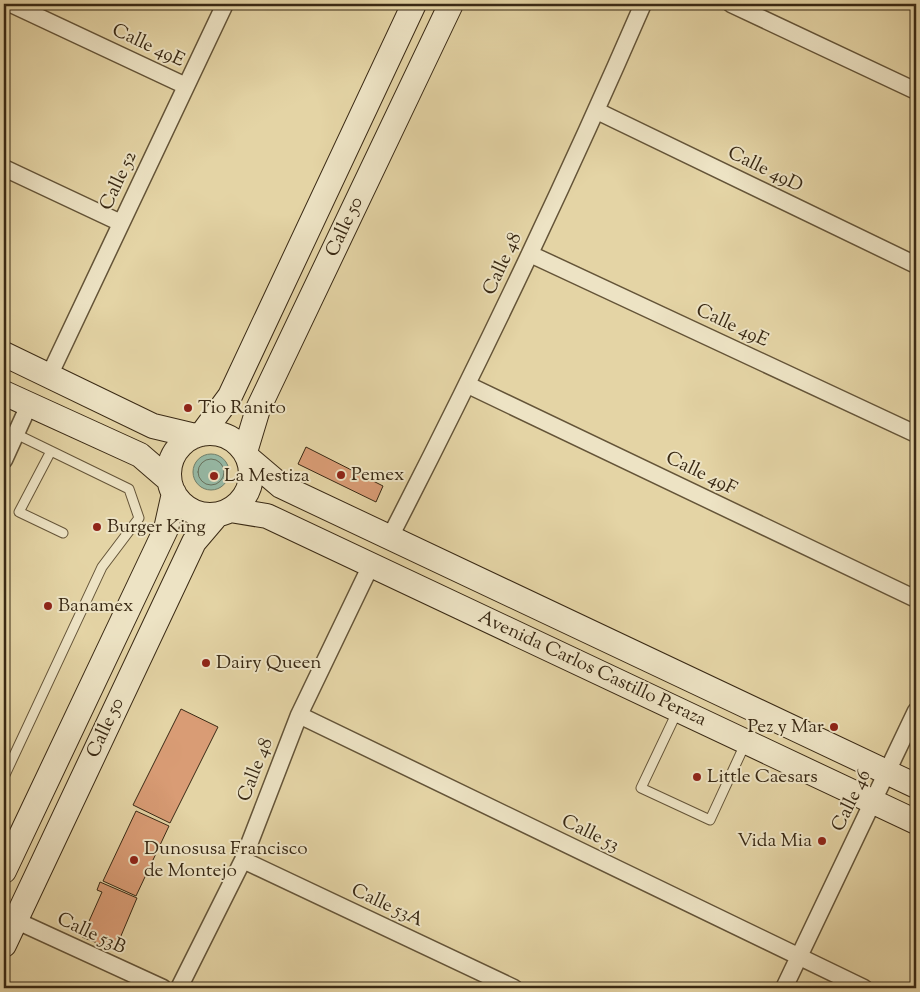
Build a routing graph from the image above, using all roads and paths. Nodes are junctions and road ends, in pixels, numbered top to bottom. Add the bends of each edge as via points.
1 (11, 4) edge
2 (225, 4) edge
3 (414, 4) edge
4 (451, 4) edge
5 (643, 4) edge
6 (731, 4) edge
7 (186, 86) junction
8 (916, 91) edge
9 (597, 111) junction
10 (4, 168) edge
11 (121, 224) junction
12 (530, 254) junction
13 (916, 265) edge
14 (4, 354) edge
15 (49, 376) junction
16 (468, 385) junction
17 (4, 393) edge
18 (29, 405) junction
19 (16, 434) junction
20 (916, 434) edge
21 (199, 435) junction
22 (51, 450) junction
23 (246, 455) junction
24 (4, 460) edge
25 (171, 487) junction
26 (223, 513) junction
27 (63, 533) dead end
28 (390, 537) junction
29 (370, 565) junction
30 (916, 599) edge
31 (678, 710) junction
32 (916, 711) edge
33 (299, 715) junction
34 (746, 742) junction
35 (887, 772) junction
36 (4, 777) edge
37 (916, 786) edge
38 (873, 802) junction
39 (916, 822) edge
40 (243, 860) junction
41 (4, 871) edge
42 (9, 918) edge
43 (4, 945) edge
44 (799, 958) junction
45 (163, 988) edge
46 (179, 988) edge
47 (514, 988) edge
48 (784, 988) edge
49 (864, 988) edge

1 - 7 street, Calle 49E
2 - 7 street, Calle 52
3 - 21 main road, Calle 50 via 230,396
4 - 23 main road, Calle 50 via 258,409
5 - 9 street, Calle 48
6 - 8 street
7 - 11 street, Calle 52
9 - 12 street, Calle 48
9 - 13 street, Calle 49D
10 - 11 street
11 - 15 street, Calle 52
12 - 16 street, Calle 48
12 - 20 street, Calle 49E
14 - 15 main road
15 - 21 main road via 153,426
16 - 28 street, Calle 48
16 - 30 street, Calle 49F
17 - 18 main road
18 - 19 street
18 - 25 main road via 140,455
19 - 22 lane
19 - 24 street
21 - 23 main road via 216,434 230,438
21 - 25 main road via 182,445 173,457
22 - 27 lane via 19,512
22 - 36 lane via 129,489 139,518 102,567
23 - 26 main road via 250,486 238,504
23 - 28 main road, Avenida Carlos Castillo Peraza via 281,486
25 - 26 main road via 189,509 203,514
25 - 41 main road, Calle 50 via 166,529
26 - 29 main road, Avenida Carlos Castillo Peraza via 267,516
26 - 42 main road, Calle 50 via 194,542
28 - 35 main road, Avenida Carlos Castillo Peraza
29 - 31 main road, Avenida Carlos Castillo Peraza
29 - 33 street, Calle 48
31 - 34 main road, Avenida Carlos Castillo Peraza
31 - 34 lane via 641,788 710,820
32 - 35 street, Calle 46
33 - 40 street, Calle 48
33 - 44 street, Calle 53
34 - 38 main road, Avenida Carlos Castillo Peraza
35 - 37 main road, Avenida Carlos Castillo Peraza
35 - 38 street, Calle 46
38 - 39 main road, Avenida Carlos Castillo Peraza
38 - 44 street, Calle 46
40 - 46 street, Calle 48
40 - 47 street, Calle 53A
42 - 43 main road, Calle 50
42 - 45 street, Calle 53B
44 - 48 street, Calle 46
44 - 49 street, Calle 53

